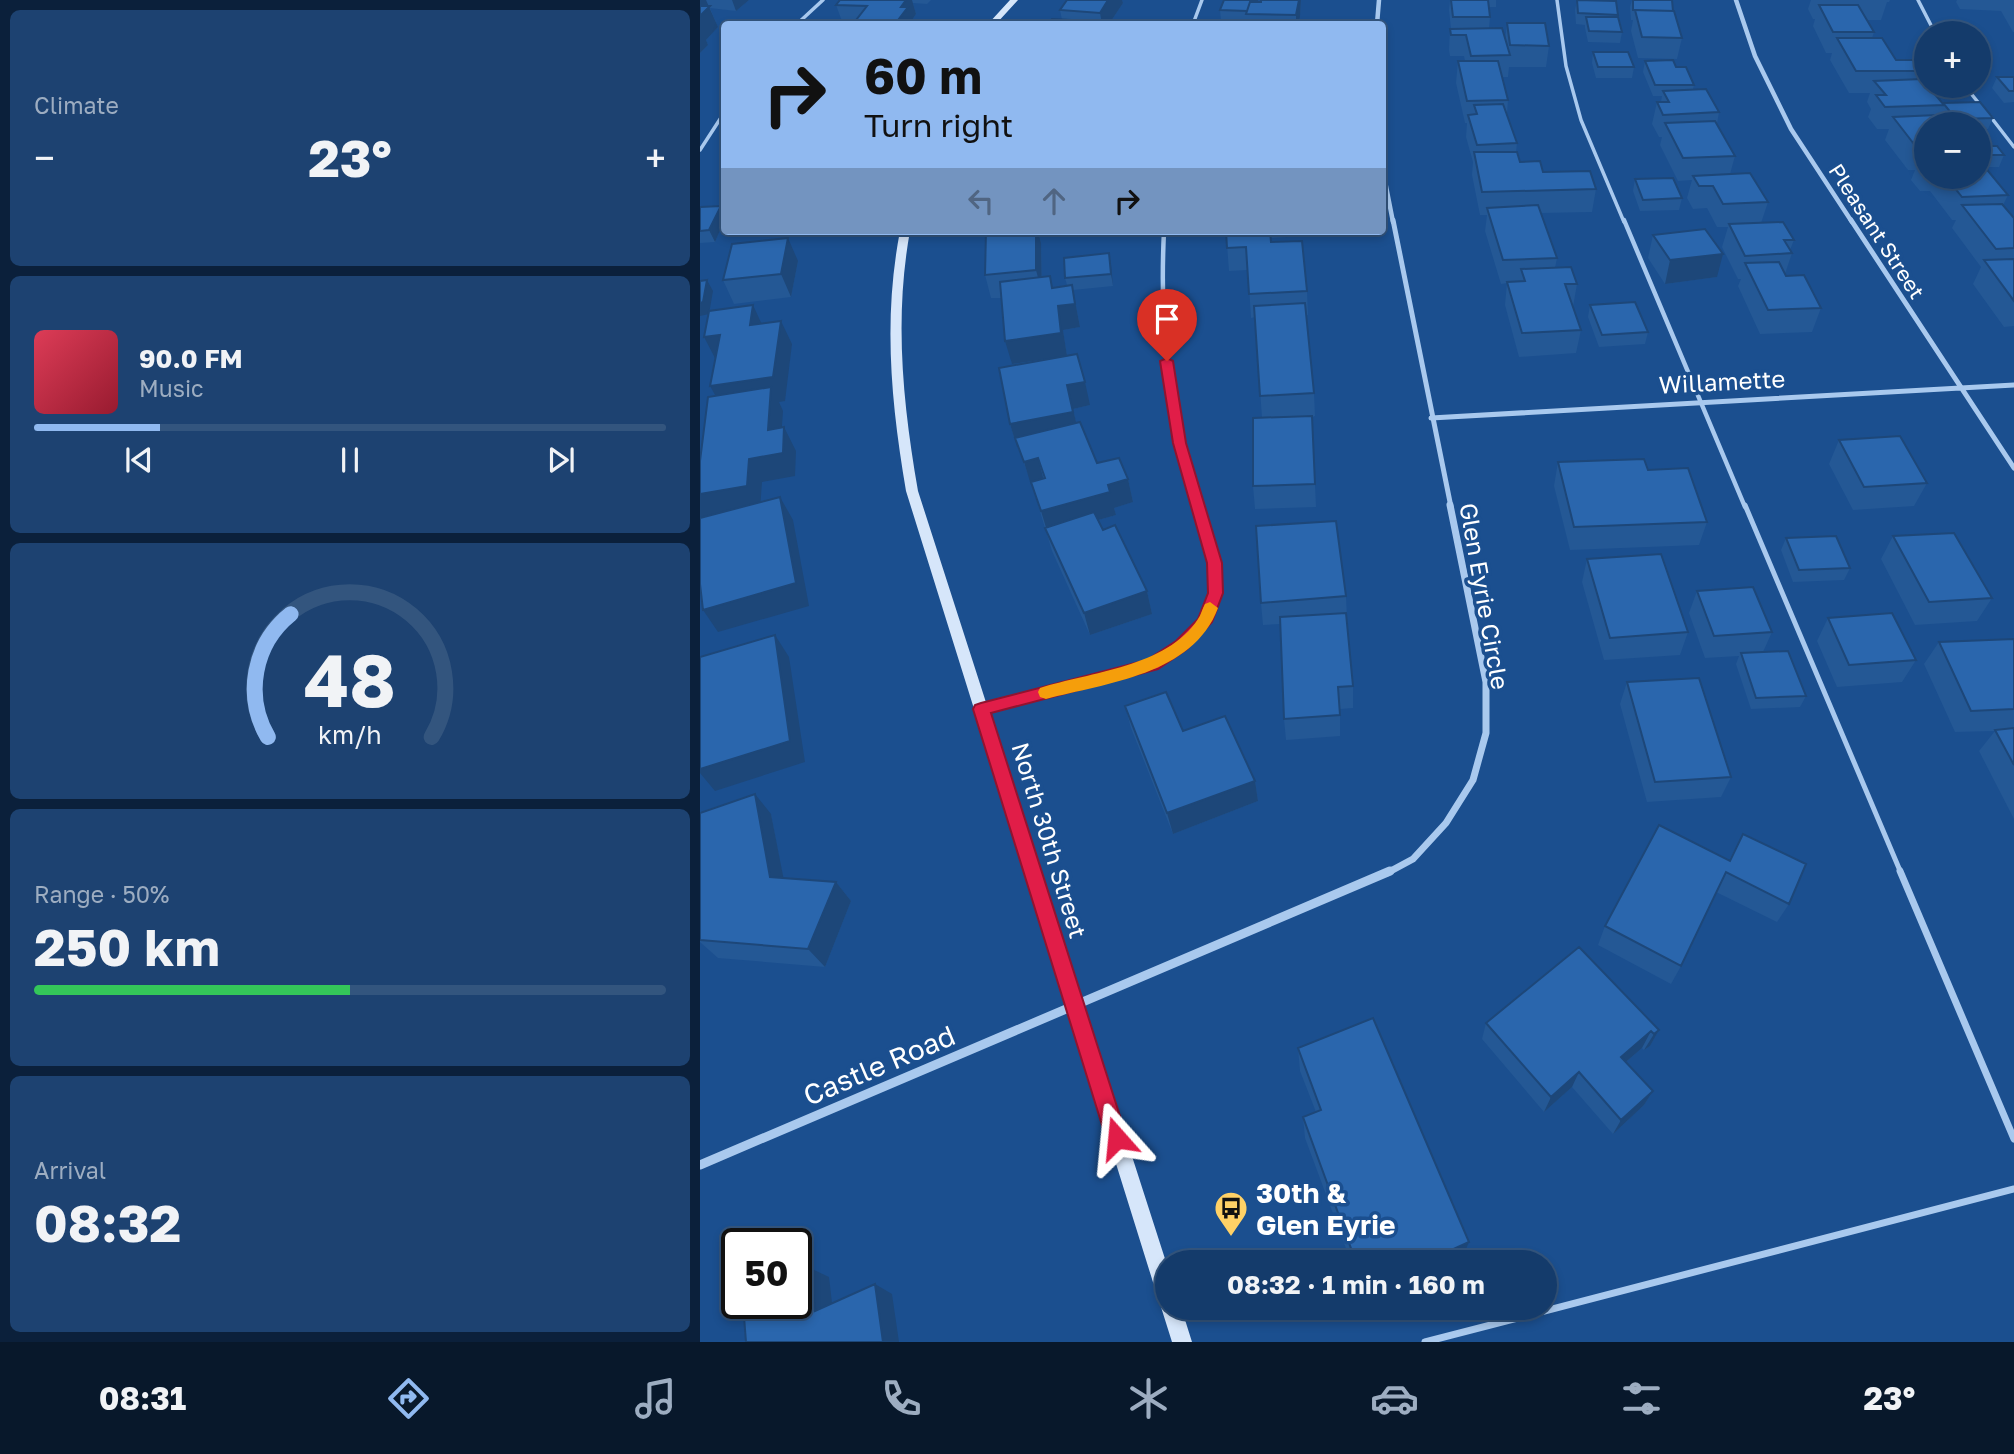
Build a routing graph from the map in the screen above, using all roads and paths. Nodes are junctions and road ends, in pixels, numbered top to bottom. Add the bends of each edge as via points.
1 (822, 0) edge
2 (1014, 0) edge
3 (1202, 0) edge
4 (1379, 0) edge
5 (1557, 0) edge
6 (1736, 0) edge
7 (1918, 0) edge
8 (800, 21) edge
9 (995, 21) edge
10 (1194, 21) edge
11 (1377, 21) edge
12 (1929, 21) edge
13 (1975, 98) edge
14 (1981, 106) edge
15 (721, 118) edge
16 (1991, 118) edge
17 (2014, 147) edge
18 (700, 150) edge
19 (1386, 187) edge
20 (904, 235) edge
21 (1164, 235) edge
22 (2014, 385) edge
23 (1962, 388) junction
24 (1703, 401) junction
25 (1431, 418) junction
26 (2014, 468) edge
27 (981, 709) junction
28 (1075, 1007) junction
29 (2014, 1139) edge
30 (700, 1165) edge
31 (2014, 1189) edge
32 (1155, 1257) edge
33 (1175, 1320) edge
34 (1182, 1342) edge
35 (1425, 1342) edge

1 - 8 lane
2 - 9 main road
3 - 10 lane
4 - 11 street
5 - 24 lane via 1566,66 1581,120
6 - 23 street, Pleasant Street via 1755,56 1791,129
7 - 12 lane
13 - 14 lane
15 - 18 lane
16 - 17 lane
19 - 25 street, Glen Eyrie Circle
20 - 27 main road, North 30th Street via 895,282 900,421 912,491
21 - 27 lane via 1161,297 1168,383 1180,443 1215,563 1216,593 1205,622 1152,665
22 - 23 street, Willamette
23 - 24 street, Willamette
23 - 26 street, Pleasant Street
24 - 25 street, Willamette
24 - 29 lane
25 - 28 street, Glen Eyrie Circle via 1486,682 1486,733 1473,780 1446,823 1413,859
27 - 28 main road, North 30th Street
28 - 30 street, Castle Road
28 - 32 main road, North 30th Street
31 - 35 lane
33 - 34 main road

